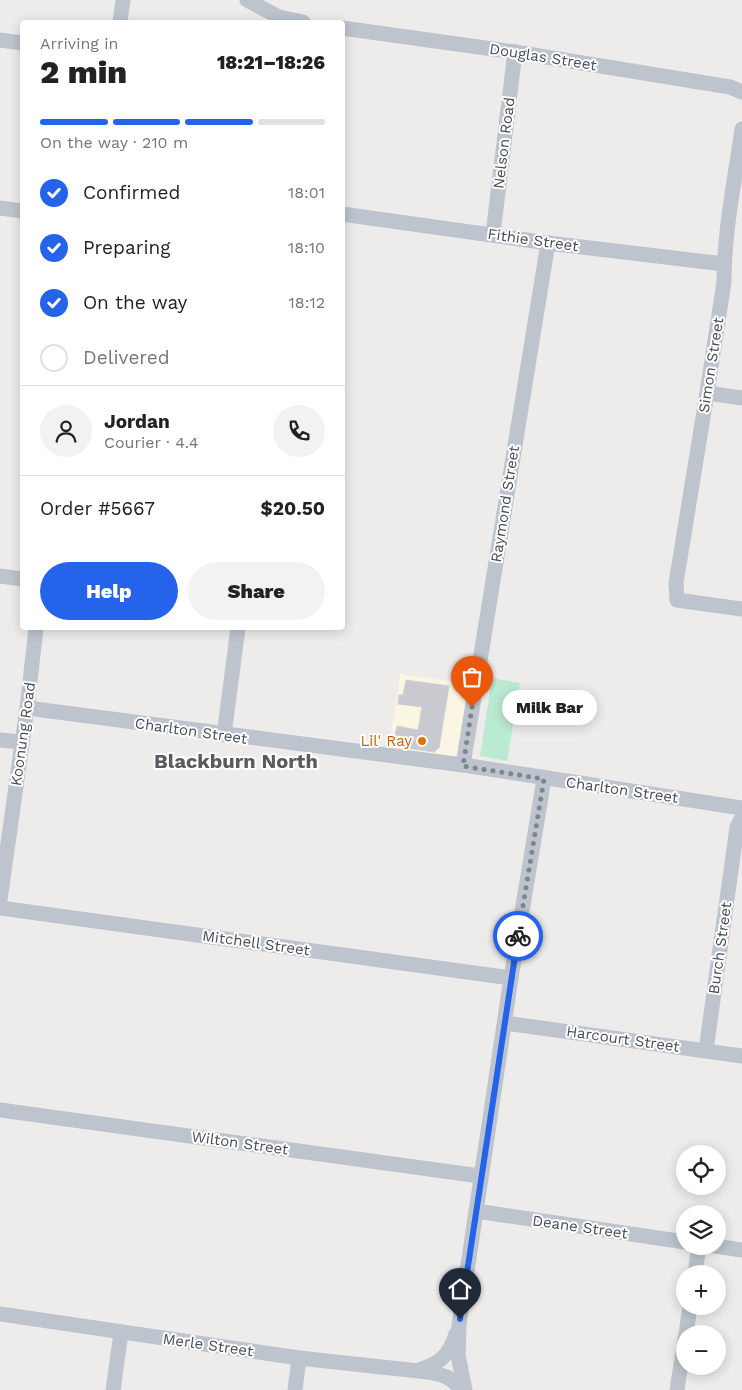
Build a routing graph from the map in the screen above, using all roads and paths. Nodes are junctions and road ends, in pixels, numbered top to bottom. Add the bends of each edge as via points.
1 (123, 0) edge
2 (247, 0) edge
3 (120, 20) edge
4 (293, 20) edge
5 (345, 28) edge
6 (0, 40) edge
7 (20, 43) edge
8 (515, 52) junction
9 (742, 92) edge
10 (742, 129) edge
11 (0, 208) edge
12 (20, 211) edge
13 (345, 214) edge
14 (735, 230) edge
15 (493, 234) junction
16 (548, 243) junction
17 (724, 264) junction
18 (708, 393) junction
19 (742, 398) edge
20 (0, 576) edge
21 (20, 579) edge
22 (742, 610) edge
23 (36, 630) edge
24 (238, 630) edge
25 (27, 708) junction
26 (224, 735) junction
27 (0, 740) edge
28 (22, 742) junction
29 (463, 766) junction
30 (544, 779) junction
31 (742, 808) edge
32 (742, 818) edge
33 (0, 900) edge
34 (0, 908) edge
35 (511, 978) junction
36 (504, 1023) junction
37 (706, 1050) junction
38 (742, 1056) edge
39 (0, 1110) edge
40 (480, 1176) junction
41 (476, 1211) junction
42 (676, 1241) edge
43 (726, 1248) edge
44 (742, 1250) edge
45 (0, 1314) edge
46 (459, 1326) junction
47 (121, 1333) junction
48 (299, 1358) junction
49 (417, 1370) junction
50 (679, 1375) edge
51 (113, 1390) edge
52 (295, 1390) edge
53 (463, 1390) edge
54 (677, 1390) edge

1 - 3 street
2 - 4 street via 279,17
5 - 8 street, Douglas Street
6 - 7 street
8 - 9 street, Douglas Street via 730,87
8 - 15 street, Nelson Road
10 - 14 street, Simon Street
11 - 12 street
13 - 15 street, Fithie Street
14 - 17 street, Simon Street
15 - 16 street, Fithie Street
16 - 17 street, Fithie Street
16 - 29 street, Raymond Street
17 - 18 street, Simon Street
18 - 19 street
18 - 22 street, Simon Street via 677,573 677,600
20 - 21 street
23 - 25 street, Koonung Road
24 - 26 street
25 - 26 street, Charlton Street
25 - 28 street, Koonung Road
26 - 29 street, Charlton Street
27 - 28 street
28 - 33 street, Koonung Road
29 - 30 street, Charlton Street
30 - 31 street, Charlton Street
30 - 35 street
32 - 37 street, Burch Street via 737,827
34 - 35 street, Mitchell Street
35 - 36 street
36 - 37 street, Harcourt Street
36 - 40 street
37 - 38 street, Harcourt Street
39 - 40 street, Wilton Street
40 - 41 street
41 - 42 street, Deane Street
41 - 46 street
43 - 44 street
45 - 47 street, Merle Street
46 - 49 street, Merle Street via 447,1353 435,1364
46 - 53 street via 458,1355
47 - 48 street, Merle Street
47 - 51 street
48 - 49 street, Merle Street
48 - 52 street
49 - 53 street, Merle Street via 454,1380
50 - 54 street

